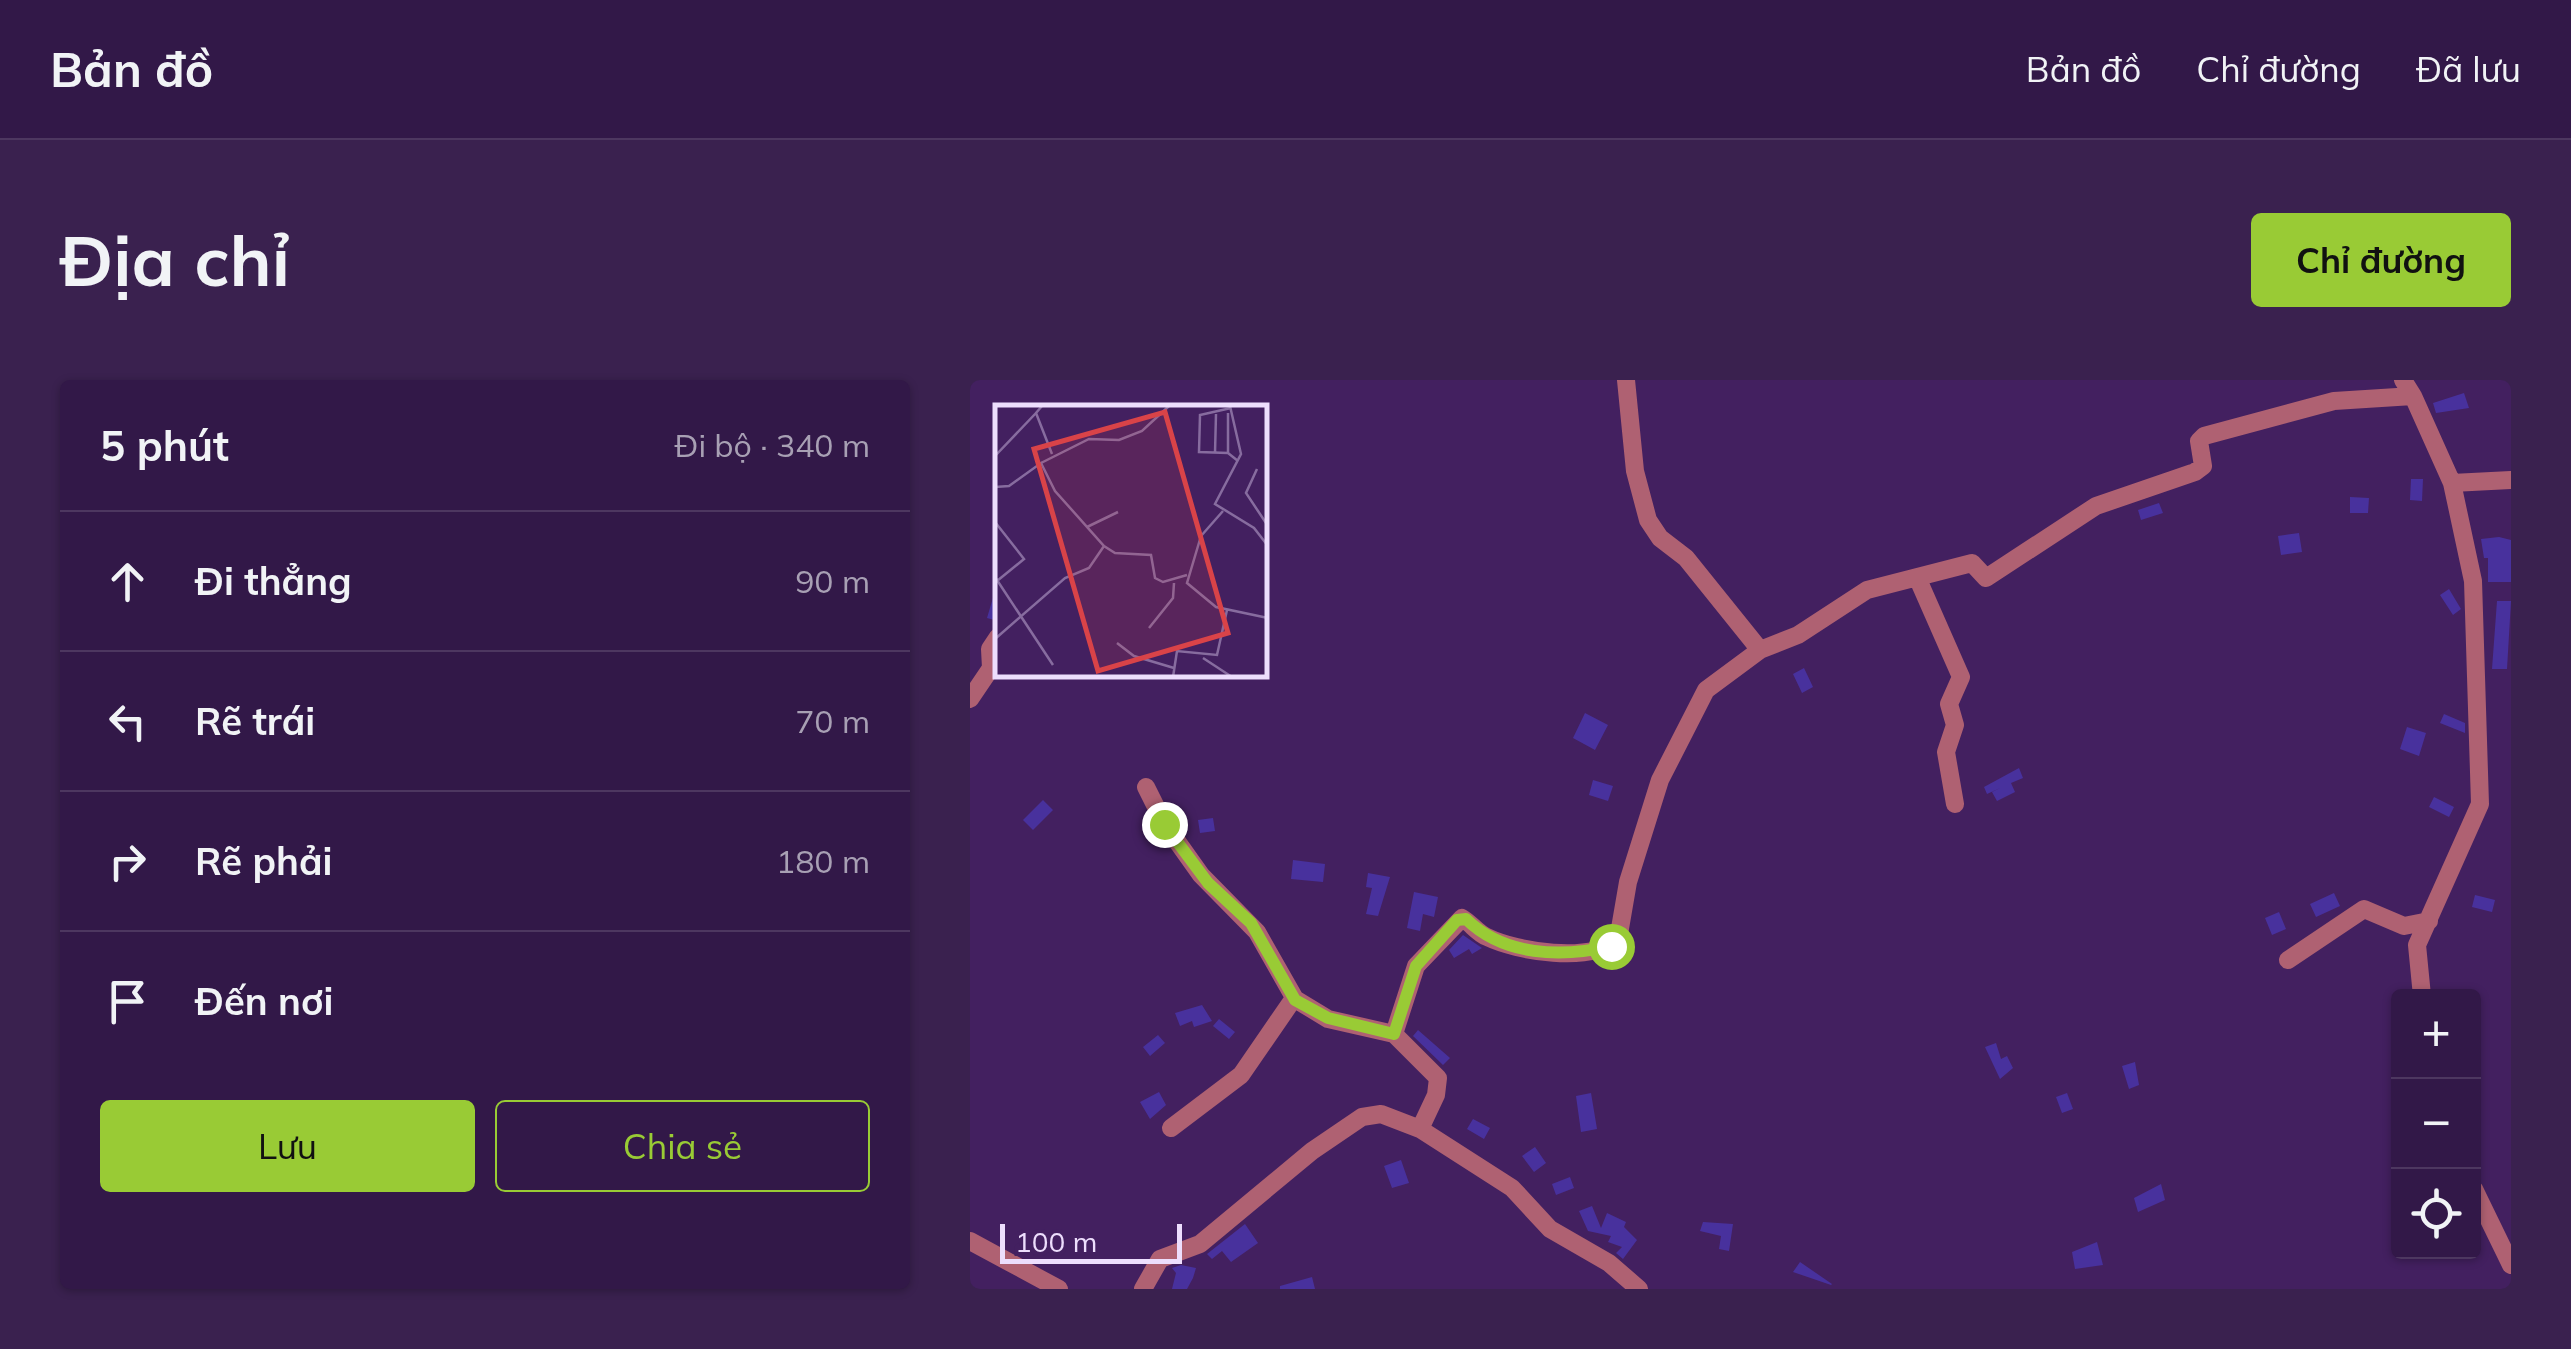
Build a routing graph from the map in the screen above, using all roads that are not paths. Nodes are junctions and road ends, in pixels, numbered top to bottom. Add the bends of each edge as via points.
1 (1626, 380) edge
2 (2408, 388) edge
3 (2511, 480) edge
4 (2452, 483) junction
5 (1917, 578) junction
6 (995, 642) edge
7 (1760, 650) junction
8 (970, 699) edge
9 (1146, 788) dead end
10 (1955, 804) dead end
11 (2429, 920) junction
12 (2288, 960) dead end
13 (2421, 989) edge
14 (1294, 998) junction
15 (1394, 1034) junction
16 (1171, 1128) dead end
17 (1420, 1129) junction
18 (2481, 1203) edge
19 (970, 1241) edge
20 (2511, 1265) edge
21 (1059, 1289) edge
22 (1144, 1289) edge
23 (1638, 1289) edge

1 - 7 street via 1648,520
2 - 4 street
2 - 5 street via 2204,436 2203,466 2195,472 2096,506 1986,578 1972,563
3 - 4 street
4 - 11 street via 2473,581 2480,804
5 - 7 street via 1867,590 1798,635
5 - 10 street via 1961,678 1950,704 1955,725 1946,752
6 - 8 street via 991,668
7 - 15 street via 1706,690 1694,708 1650,810 1618,940 1596,949 1539,953 1488,938 1466,919 1457,920 1416,966
9 - 14 street via 1202,875 1258,932
11 - 12 street via 2404,926 2364,909
11 - 13 street via 2417,945
14 - 15 street via 1328,1018
14 - 16 street via 1241,1074
15 - 17 street via 1438,1078
17 - 22 street via 1381,1114 1362,1118 1200,1244 1163,1257
17 - 23 street via 1512,1188 1550,1229 1609,1263
18 - 20 street
19 - 21 street

